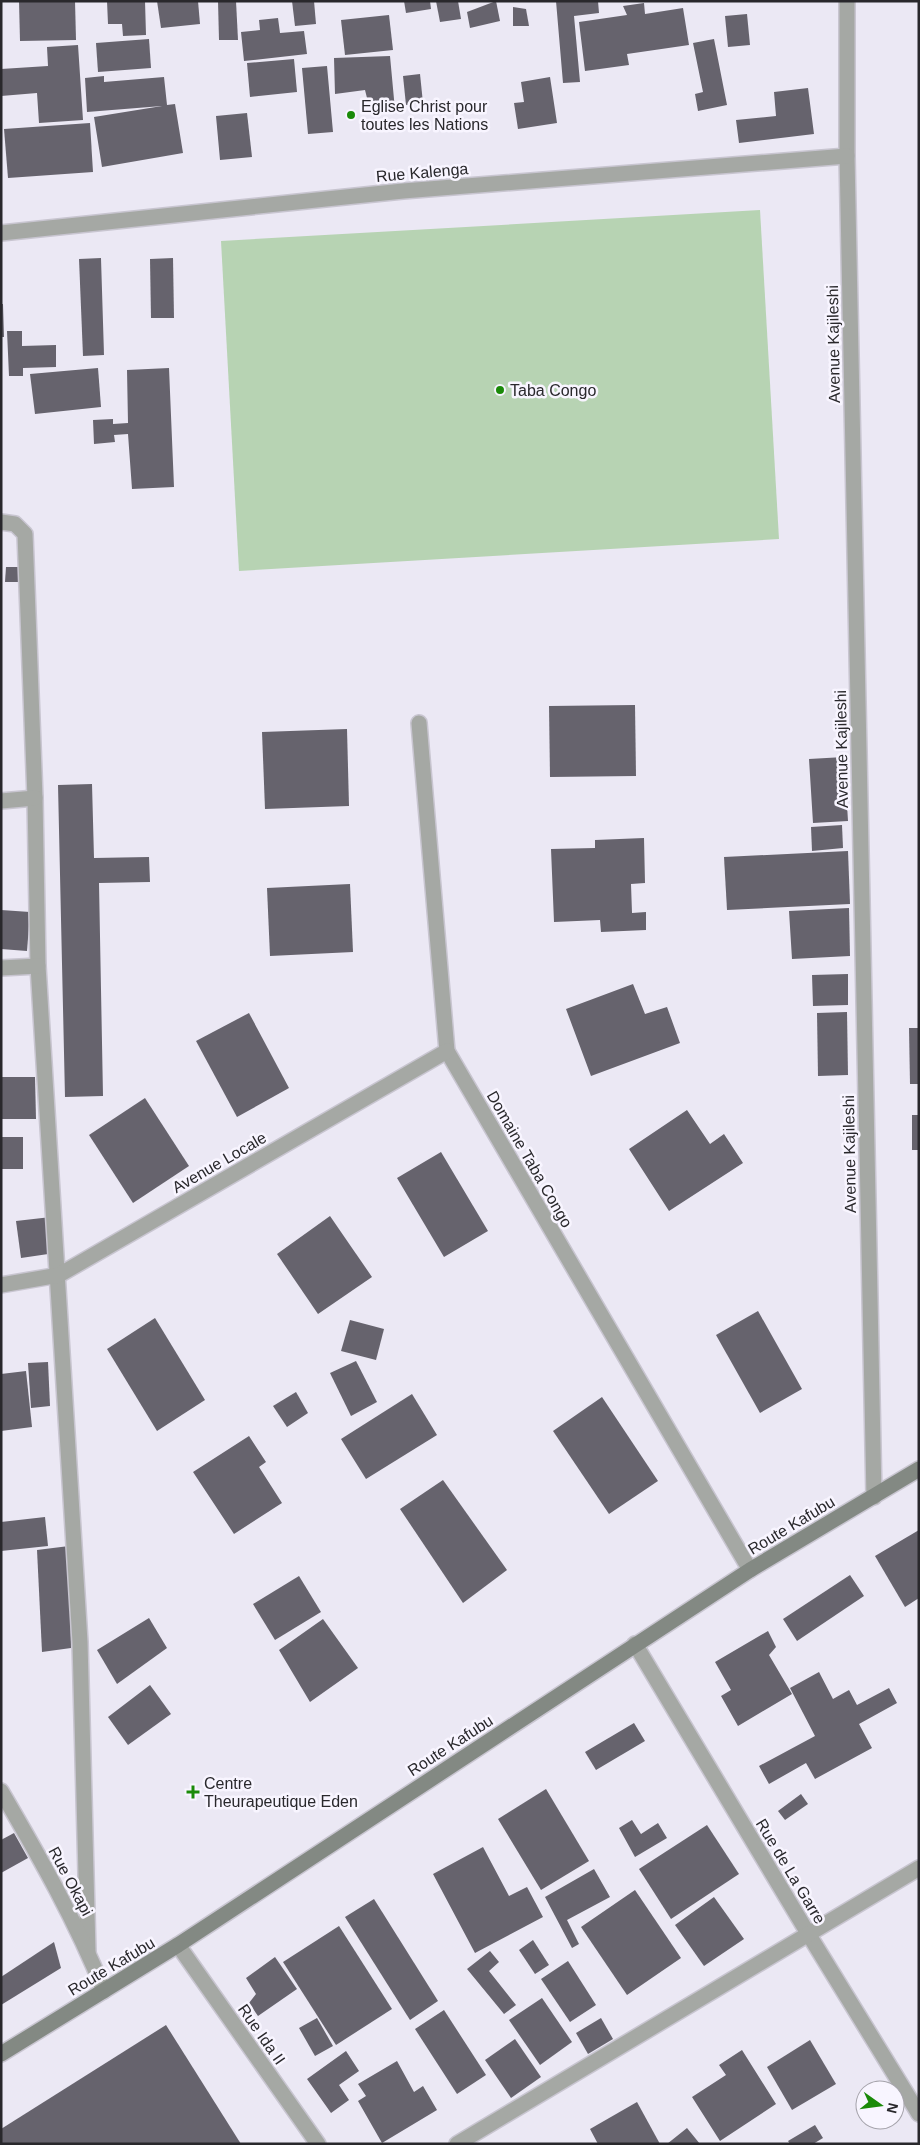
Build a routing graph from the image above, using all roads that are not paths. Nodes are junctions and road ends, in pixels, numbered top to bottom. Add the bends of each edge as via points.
1 (847, 1) edge
2 (847, 156) junction
3 (1, 232) edge
4 (1, 522) edge
5 (419, 723) dead end
6 (36, 798) junction
7 (1, 801) edge
8 (38, 966) junction
9 (1, 968) edge
10 (446, 1051) junction
11 (59, 1275) junction
12 (1, 1285) edge
13 (919, 1468) edge
14 (874, 1496) junction
15 (750, 1570) junction
16 (635, 1644) junction
17 (1, 1791) edge
18 (919, 1868) edge
19 (809, 1935) junction
20 (178, 1945) junction
21 (88, 1952) junction
22 (104, 1991) junction
23 (1, 2054) edge
24 (919, 2114) edge
25 (318, 2144) edge
26 (457, 2144) edge

1 - 2 street, Avenue Kajileshi
2 - 3 street, Rue Kalenga via 403,191
2 - 14 street, Avenue Kajileshi
4 - 6 street via 15,524 25,534
5 - 10 street, Domaine Taba Congo
6 - 7 street
6 - 8 street
8 - 9 street
8 - 11 street
10 - 11 street, Avenue Locale
10 - 15 street, Domaine Taba Congo
11 - 12 street, Avenue Locale
11 - 21 street via 80,1642
13 - 14 main road, Route Kafubu
14 - 15 main road, Route Kafubu
15 - 16 main road, Route Kafubu
16 - 19 street, Rue de La Garre
16 - 20 main road, Route Kafubu
17 - 21 street, Rue Okapi
18 - 19 street
19 - 24 street, Rue de La Garre
19 - 26 street
20 - 22 main road, Route Kafubu
20 - 25 street, Rue Ida II
21 - 22 street, Rue Okapi
22 - 23 main road, Route Kafubu

